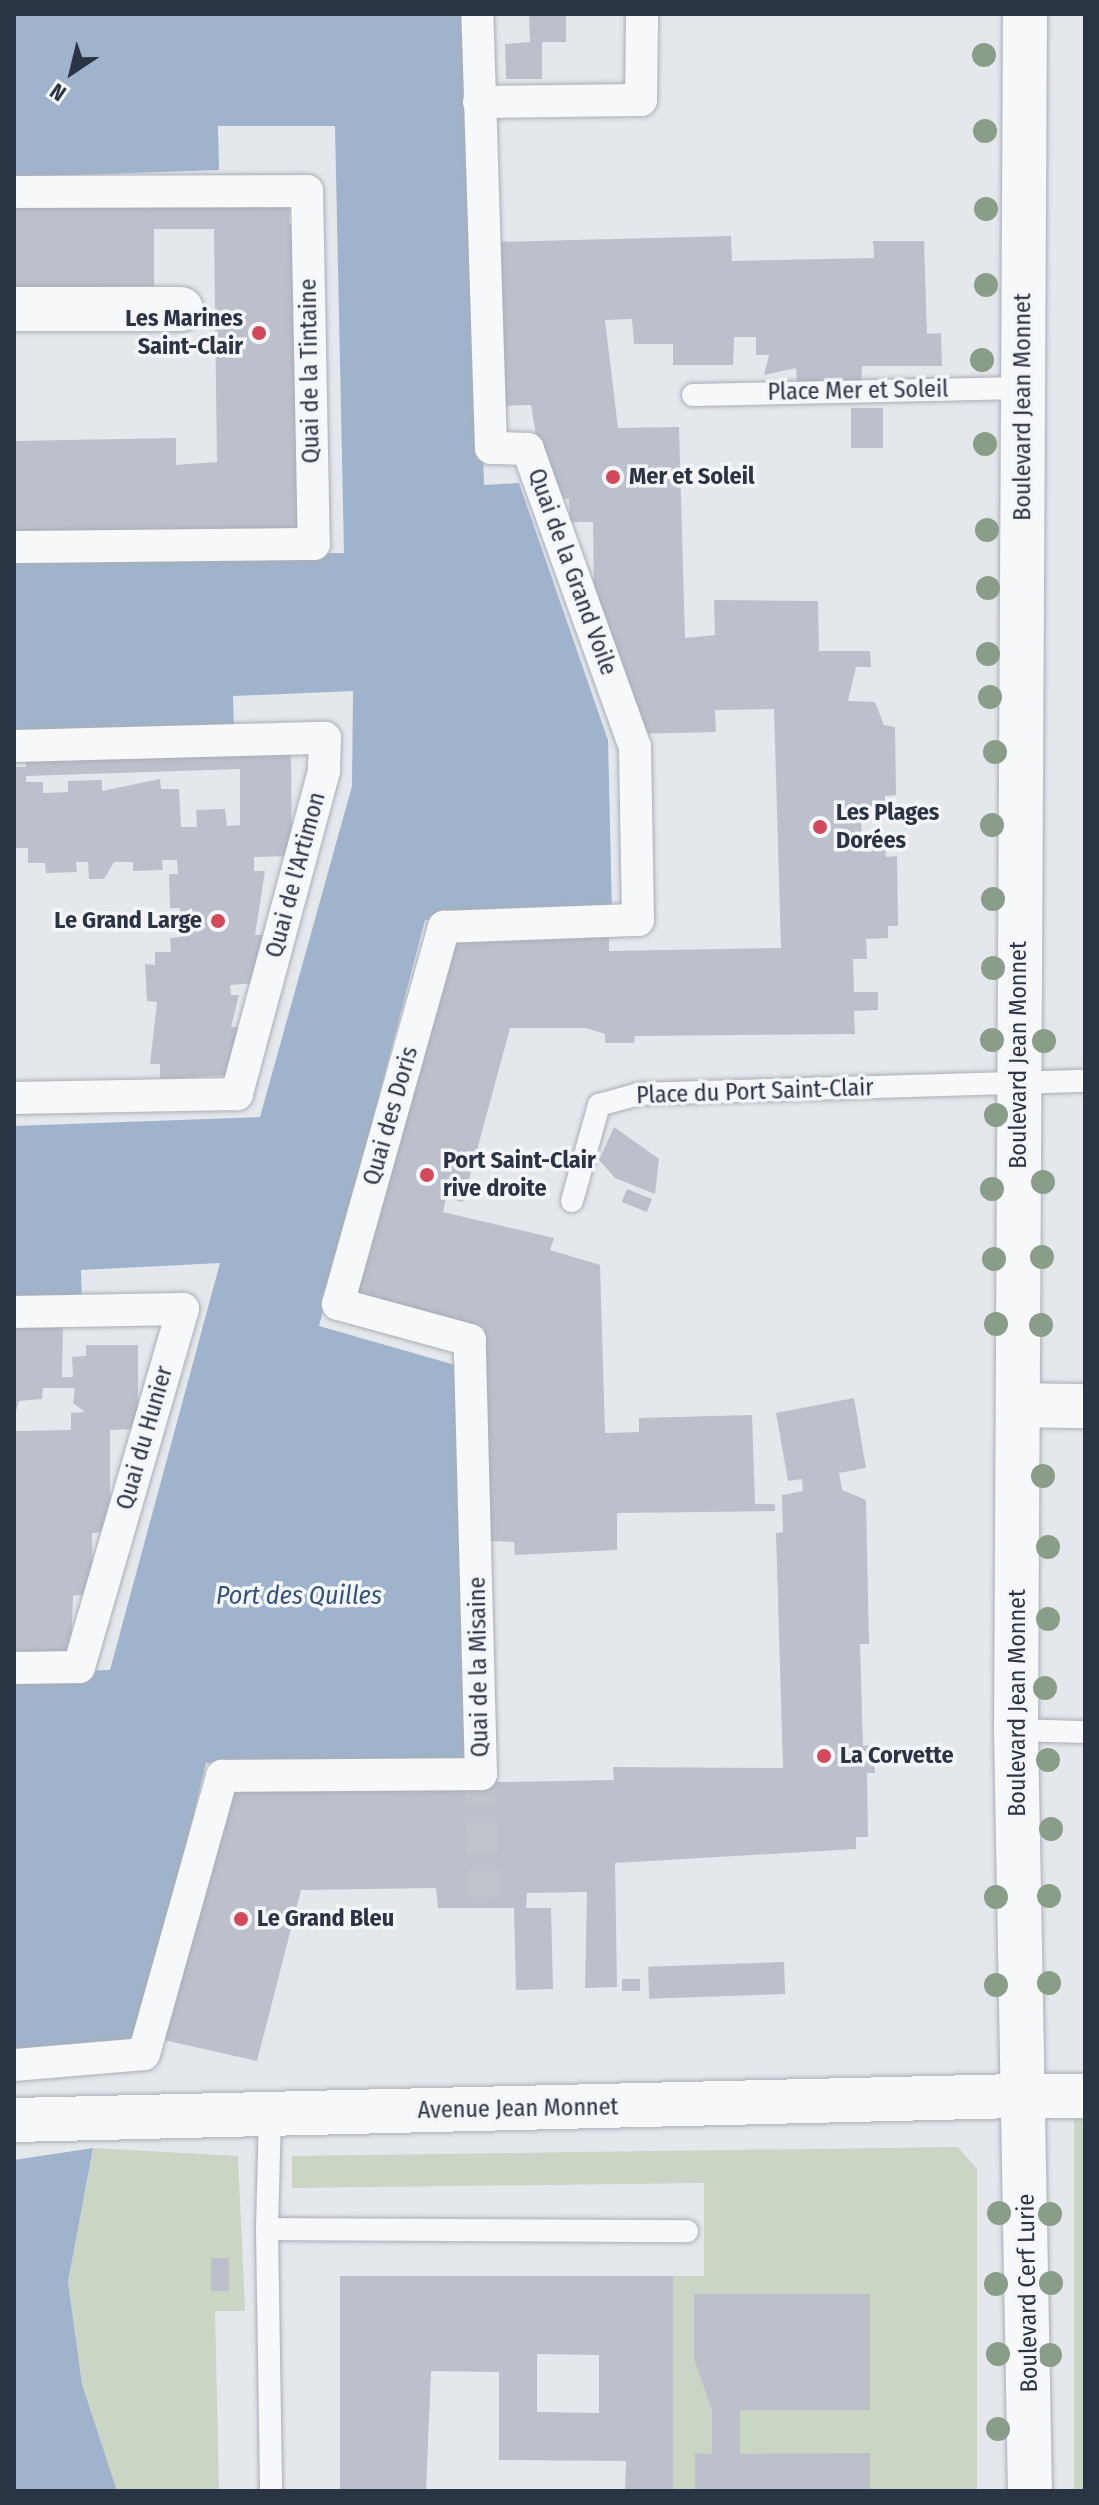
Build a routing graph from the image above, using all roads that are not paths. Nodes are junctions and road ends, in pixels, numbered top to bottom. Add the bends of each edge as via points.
1 (477, 14) edge
2 (642, 14) edge
3 (1025, 14) edge
4 (479, 102) junction
5 (14, 192) edge
6 (14, 309) edge
7 (181, 309) dead end
8 (1023, 388) junction
9 (693, 395) dead end
10 (14, 547) edge
11 (14, 746) edge
12 (444, 927) joint
13 (1085, 1081) edge
14 (1019, 1083) junction
15 (14, 1098) edge
16 (572, 1201) dead end
17 (338, 1304) joint
18 (14, 1312) edge
19 (1018, 1405) junction
20 (1085, 1406) edge
21 (14, 1668) edge
22 (1016, 1730) junction
23 (1085, 1732) edge
24 (14, 2065) edge
25 (1021, 2096) junction
26 (1085, 2096) edge
27 (270, 2114) junction
28 (14, 2120) edge
29 (267, 2229) junction
30 (687, 2231) dead end
31 (271, 2491) edge
32 (1030, 2491) edge

1 - 4 street, Quai de la Grand Voile
2 - 4 street via 641,100
3 - 8 street, Boulevard Jean Monnet
4 - 12 street, Quai de la Grand Voile via 491,448 528,449 635,747 638,920
5 - 10 street, Quai de la Tintaine via 307,191 314,544
6 - 7 street
8 - 9 lane, Place Mer et Soleil
8 - 14 street, Boulevard Jean Monnet
11 - 15 street, Quai de l'Artimon via 325,738 324,771 237,1094
12 - 17 street, Quai des Doris
13 - 14 lane
14 - 16 lane, Place du Port Saint-Clair via 639,1094 599,1105
14 - 19 street, Boulevard Jean Monnet
17 - 24 street, Quai de la Misaine via 470,1340 481,1774 222,1776 144,2054
18 - 21 street, Quai du Hunier via 183,1309 79,1667
19 - 20 street
19 - 22 street, Boulevard Jean Monnet
22 - 23 lane
22 - 25 street, Boulevard Jean Monnet
25 - 26 street, Avenue Jean Monnet
25 - 27 street, Avenue Jean Monnet
25 - 32 street, Boulevard Cerf Lurie
27 - 28 street, Avenue Jean Monnet
27 - 29 lane
29 - 30 lane
29 - 31 lane

